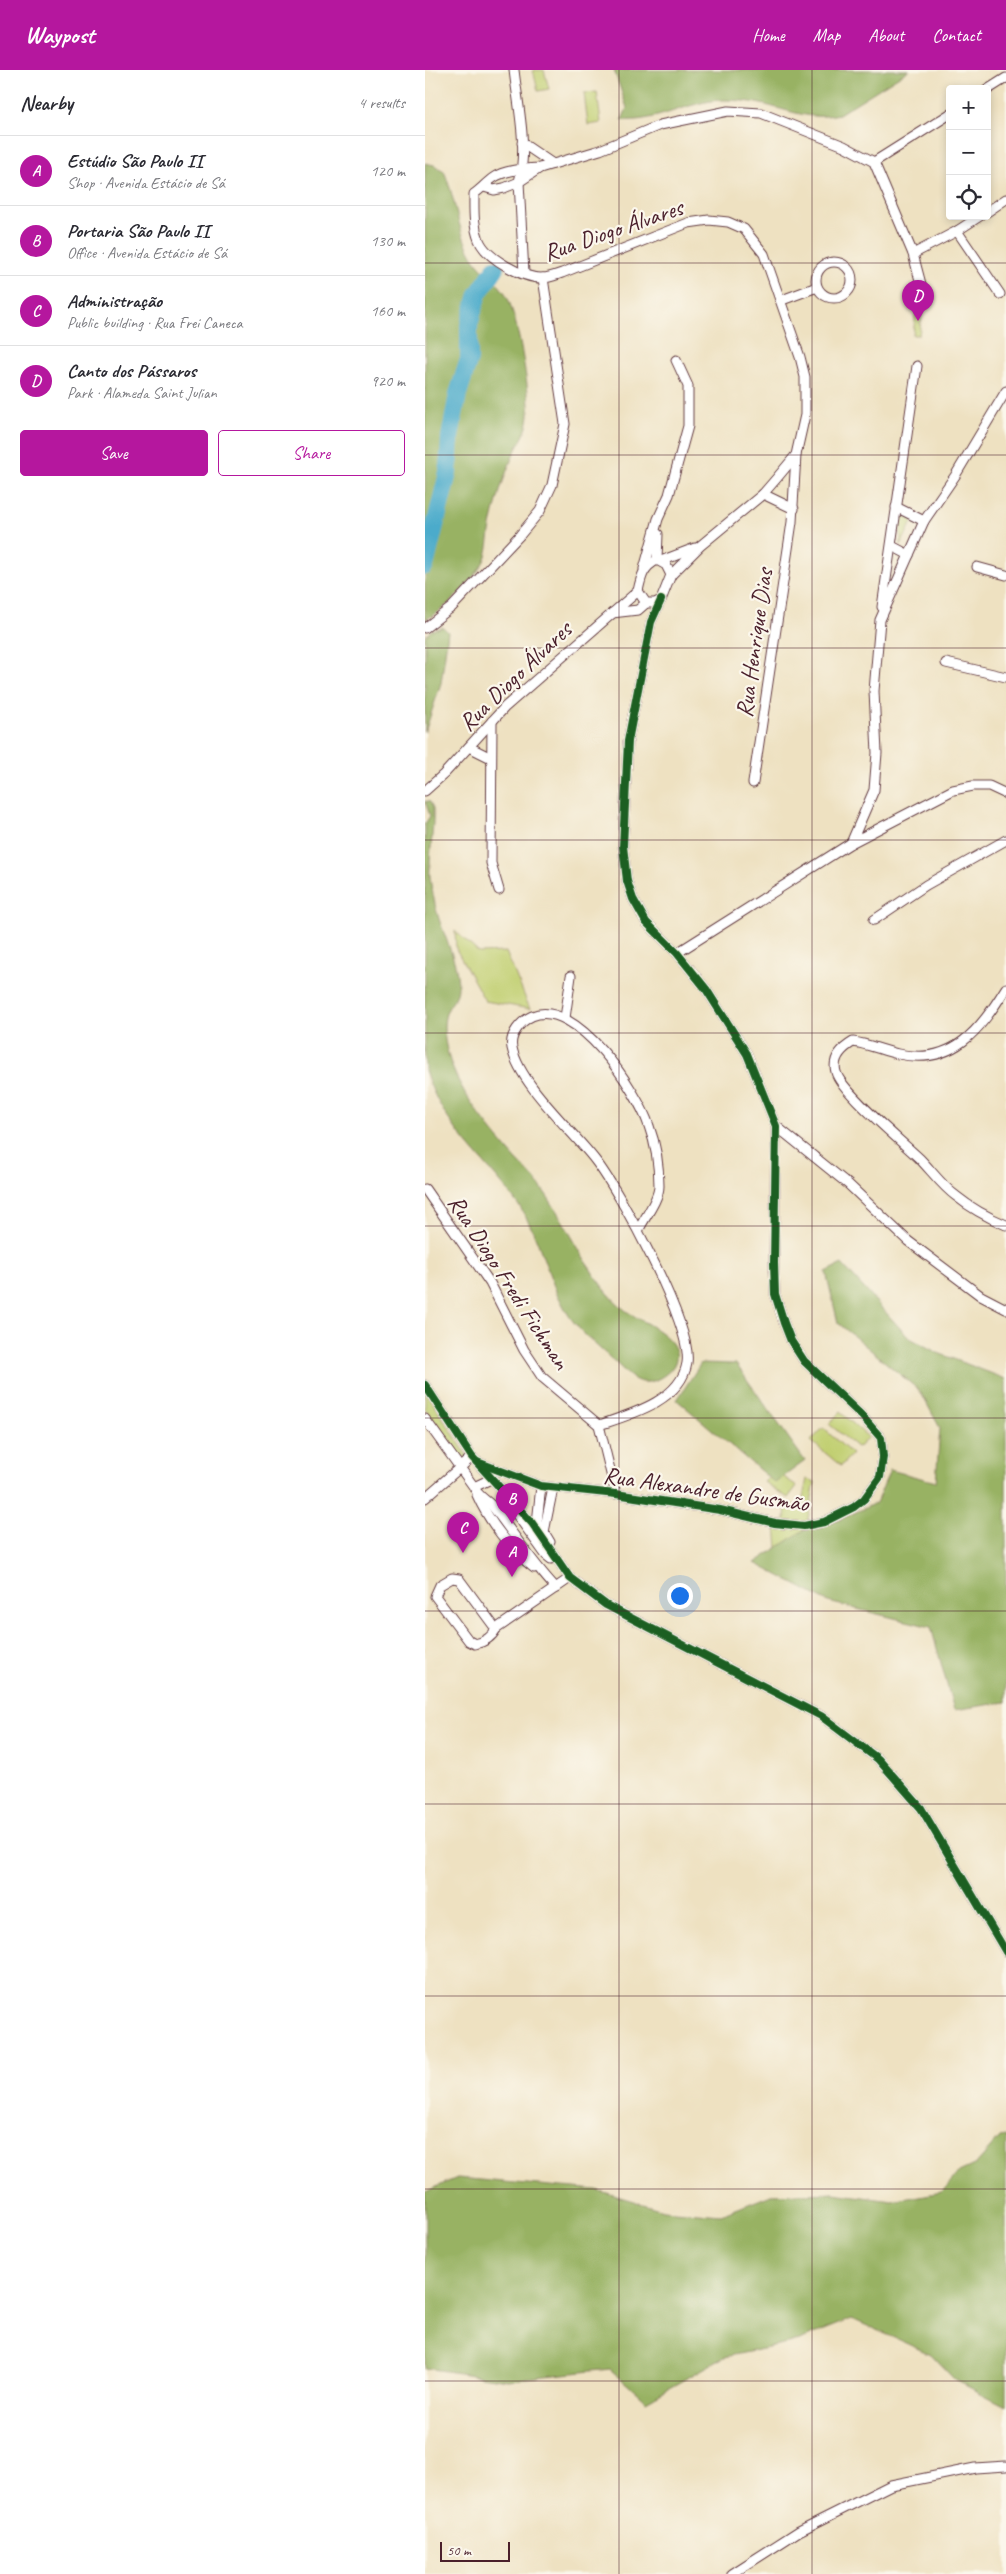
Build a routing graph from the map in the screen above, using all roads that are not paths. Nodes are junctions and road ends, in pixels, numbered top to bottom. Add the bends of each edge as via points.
1 (515, 70) edge
2 (1006, 78) edge
3 (991, 87) edge
4 (946, 117) edge
5 (523, 143) junction
6 (874, 162) junction
7 (553, 164) junction
8 (541, 168) junction
9 (522, 169) junction
10 (519, 182) junction
11 (484, 187) junction
12 (1006, 199) edge
13 (991, 209) edge
14 (974, 220) edge
15 (957, 231) junction
16 (913, 254) junction
17 (524, 273) junction
18 (543, 278) junction
19 (817, 287) junction
20 (922, 288) dead end
21 (1000, 294) dead end
22 (782, 300) junction
23 (676, 360) dead end
24 (917, 366) dead end
25 (1006, 391) edge
26 (796, 455) junction
27 (776, 480) junction
28 (795, 484) junction
29 (763, 494) junction
30 (896, 508) junction
31 (794, 510) junction
32 (658, 519) junction
33 (924, 521) junction
34 (699, 546) junction
35 (892, 546) junction
36 (909, 555) junction
37 (659, 561) junction
38 (977, 566) dead end
39 (644, 570) junction
40 (671, 575) junction
41 (1006, 575) edge
42 (638, 591) junction
43 (661, 600) junction
44 (647, 603) junction
45 (612, 613) junction
46 (879, 620) junction
47 (651, 622) junction
48 (425, 628) edge
49 (946, 663) dead end
50 (1006, 677) edge
51 (492, 721) junction
52 (469, 747) junction
53 (491, 758) junction
54 (753, 783) dead end
55 (425, 791) edge
56 (1006, 794) edge
57 (1006, 840) edge
58 (851, 844) junction
59 (499, 890) dead end
60 (874, 920) dead end
61 (677, 953) junction
62 (571, 976) dead end
63 (1006, 988) edge
64 (565, 1018) junction
65 (776, 1126) junction
66 (425, 1189) edge
67 (1006, 1224) edge
68 (639, 1229) junction
69 (1006, 1309) edge
70 (425, 1386) edge
71 (425, 1419) edge
72 (599, 1425) junction
73 (475, 1459) junction
74 (459, 1466) junction
75 (494, 1480) junction
76 (541, 1486) junction
77 (553, 1488) junction
78 (475, 1490) junction
79 (616, 1494) junction
80 (425, 1498) edge
81 (537, 1523) junction
82 (544, 1532) junction
83 (566, 1573) junction
84 (542, 1575) junction
85 (556, 1588) junction
86 (496, 1629) junction
87 (1006, 1952) edge
88 (1006, 2466) edge
89 (732, 2574) edge

1 - 5 street
2 - 3 street
4 - 6 street
5 - 7 street
5 - 9 street
6 - 7 street via 761,112 745,110 661,125 600,150
6 - 16 street
7 - 8 street
8 - 9 street
8 - 10 street
9 - 10 street
9 - 11 street via 494,177
10 - 11 street via 494,190
10 - 17 street
11 - 17 street, Rua Diogo Álvares via 474,194 474,223 479,241 486,252
12 - 13 street
14 - 15 street
15 - 16 street
15 - 21 street
16 - 20 street
17 - 18 street, Rua Diogo Álvares
18 - 22 street, Rua Diogo Álvares via 688,223 709,220 728,222 744,229 764,254
18 - 48 street via 565,424 552,485 540,511 520,536 452,607
19 - 19 street via 828,298 844,296 852,284 851,274 840,263 825,265 817,277
19 - 22 street
22 - 26 street, Rua Diogo Álvares via 805,377 805,415
23 - 32 street via 688,386 688,426 669,494
24 - 30 street
25 - 33 street
26 - 27 street, Rua Diogo Álvares
26 - 28 street, Rua Henrique Dias
27 - 28 street
27 - 29 street, Rua Diogo Álvares
28 - 31 street, Rua Henrique Dias
29 - 31 street
29 - 34 street, Rua Diogo Álvares
30 - 33 street
30 - 35 street
31 - 54 street, Rua Henrique Dias
32 - 37 street
32 - 39 street
33 - 36 street
34 - 37 street, Rua Diogo Álvares
34 - 40 street, Rua Diogo Álvares
35 - 36 street
35 - 46 street
36 - 46 street
37 - 39 street
37 - 40 street
38 - 41 street
39 - 42 street
40 - 43 street
42 - 44 street
42 - 45 street, Rua Diogo Álvares
43 - 44 street
43 - 47 street, Rua Alexandre de Gusmão
44 - 45 street via 638,610
44 - 47 street, Rua Alexandre de Gusmão
45 - 51 street, Rua Diogo Álvares via 547,668
46 - 58 street via 874,691 877,753 874,790
47 - 61 street, Rua Alexandre de Gusmão via 629,741 623,846 627,881 633,899 646,922
49 - 50 street
51 - 52 street, Rua Diogo Álvares
51 - 53 street
52 - 53 street
52 - 55 street, Rua Diogo Álvares
53 - 59 street via 491,863
56 - 58 street via 989,786 953,790
57 - 60 street via 926,885
58 - 61 street
61 - 65 street, Rua Alexandre de Gusmão via 706,989 747,1054
62 - 64 street
63 - 67 street via 975,1032 950,1050 915,1057 853,1042 842,1048 836,1059 836,1073 860,1104 954,1195 981,1215
64 - 68 street via 600,1047 635,1095 649,1126 658,1162 659,1189
64 - 68 street via 545,1013 522,1021 511,1045 516,1061 544,1102 596,1161
65 - 69 street via 849,1184 908,1240 981,1296
65 - 79 street, Rua Alexandre de Gusmão via 775,1294 791,1341 804,1361 881,1438 880,1477 865,1499 854,1507 824,1522 805,1526
66 - 72 street, Rua Diogo Fredi Fichman via 490,1283 524,1350 542,1377
68 - 72 street via 684,1335 687,1365 668,1395 642,1412
70 - 73 street
71 - 74 street
72 - 79 street
73 - 74 street
73 - 75 street
73 - 76 street, Rua Alexandre de Gusmão
74 - 78 street
74 - 80 street
75 - 78 street
75 - 81 street via 513,1493
75 - 83 street via 546,1555
76 - 77 street, Rua Alexandre de Gusmão
76 - 81 street
77 - 79 street, Rua Alexandre de Gusmão
77 - 82 street
78 - 84 street via 483,1509 509,1544
78 - 84 street via 503,1513 528,1546
81 - 82 street
82 - 83 street
83 - 85 street
83 - 87 street via 606,1605 821,1716 878,1759 921,1808
84 - 85 street
85 - 86 street
86 - 86 street via 459,1579 444,1581 435,1592 469,1641 475,1644 490,1638
88 - 89 street via 975,2468 891,2485 799,2531

